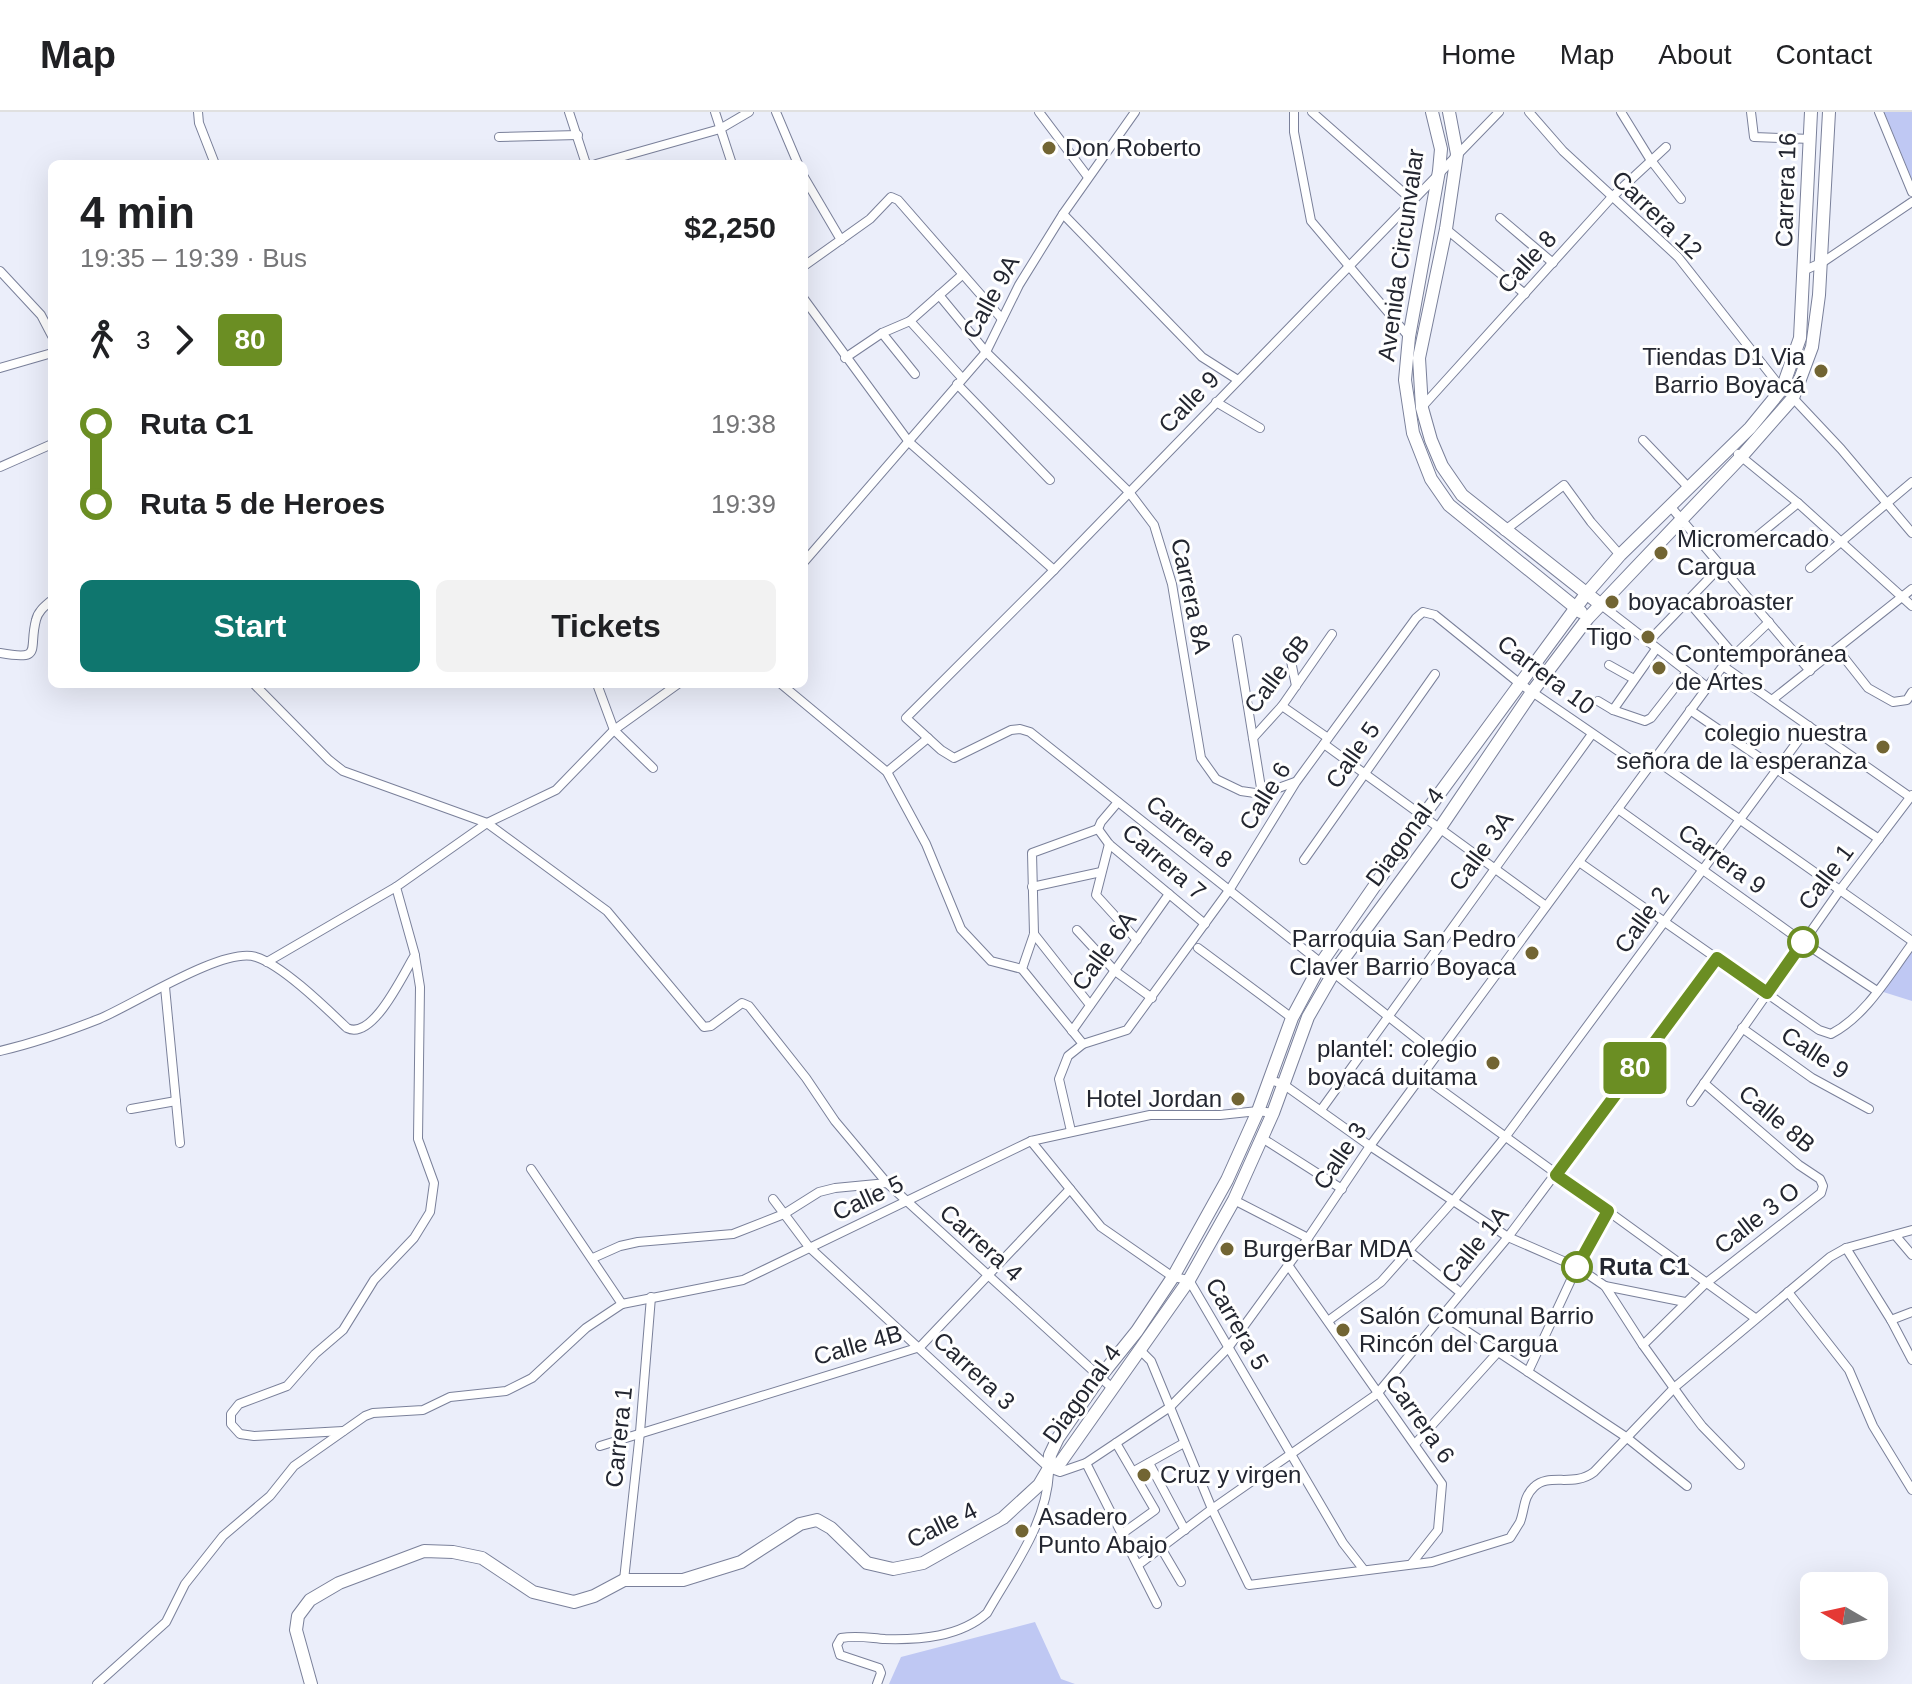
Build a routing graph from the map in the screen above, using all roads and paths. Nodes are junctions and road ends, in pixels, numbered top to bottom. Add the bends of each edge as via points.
1 (198, 112) edge
2 (569, 112) edge
3 (715, 112) edge
4 (749, 112) edge
5 (776, 112) edge
6 (1039, 112) edge
7 (1135, 112) edge
8 (1294, 112) edge
9 (1312, 112) edge
10 (1432, 112) edge
11 (1449, 112) edge
12 (1499, 112) edge
13 (1529, 112) edge
14 (1621, 112) edge
15 (1751, 112) edge
16 (1811, 112) edge
17 (1829, 112) edge
18 (1879, 112) edge
19 (720, 129) junction
20 (578, 135) junction
21 (499, 137) dead end
22 (1811, 139) junction
23 (1666, 147) dead end
24 (1457, 154) junction
25 (1650, 159) junction
26 (213, 160) edge
27 (585, 160) edge
28 (610, 160) edge
29 (731, 160) edge
30 (796, 160) edge
31 (1439, 171) junction
32 (1088, 177) junction
33 (808, 184) edge
34 (1912, 192) edge
35 (1611, 198) junction
36 (1681, 199) dead end
37 (1413, 201) junction
38 (1912, 202) edge
39 (1063, 214) junction
40 (1500, 218) dead end
41 (1446, 229) junction
42 (841, 240) junction
43 (1823, 262) junction
44 (808, 263) edge
45 (1553, 263) junction
46 (1349, 267) junction
47 (1805, 270) junction
48 (0, 271) edge
49 (962, 275) junction
50 (1525, 294) junction
51 (939, 295) junction
52 (808, 305) edge
53 (1002, 319) junction
54 (910, 321) junction
55 (48, 328) edge
56 (882, 333) junction
57 (1409, 337) junction
58 (986, 352) junction
59 (48, 354) edge
60 (845, 358) junction
61 (0, 368) edge
62 (915, 374) dead end
63 (1238, 380) junction
64 (960, 381) junction
65 (1782, 389) junction
66 (1793, 398) junction
67 (1216, 402) junction
68 (1422, 408) junction
69 (1260, 428) dead end
70 (1643, 440) dead end
71 (909, 442) junction
72 (48, 446) edge
73 (1731, 447) junction
74 (1741, 457) junction
75 (0, 467) edge
76 (1050, 480) dead end
77 (1912, 482) edge
78 (1689, 488) junction
79 (1129, 492) junction
80 (1888, 502) junction
81 (1798, 503) junction
82 (1670, 506) junction
83 (1680, 518) junction
84 (1504, 531) junction
85 (1912, 533) edge
86 (1841, 541) junction
87 (1749, 543) dead end
88 (1620, 555) junction
89 (808, 557) edge
90 (1721, 566) junction
91 (1810, 568) dead end
92 (1054, 570) junction
93 (1912, 589) edge
94 (1586, 594) junction
95 (1902, 597) junction
96 (1687, 600) junction
97 (48, 603) edge
98 (1600, 604) junction
99 (1912, 606) edge
100 (1575, 608) junction
101 (1423, 612) joint
102 (1588, 618) junction
103 (1769, 622) junction
104 (1332, 634) dead end
105 (1237, 639) dead end
106 (1652, 645) junction
107 (1838, 650) junction
108 (1289, 651) dead end
109 (0, 653) edge
110 (1733, 654) junction
111 (1609, 665) dead end
112 (1723, 666) junction
113 (1810, 671) junction
114 (1687, 672) junction
115 (1435, 674) dead end
116 (1634, 679) junction
117 (1519, 683) junction
118 (1296, 686) junction
119 (1707, 687) junction
120 (258, 688) edge
121 (598, 688) edge
122 (672, 688) edge
123 (786, 688) edge
124 (1532, 692) junction
125 (1912, 692) edge
126 (1772, 700) junction
127 (1598, 701) dead end
128 (1282, 706) junction
129 (1613, 710) junction
130 (1690, 710) junction
131 (906, 718) joint
132 (1809, 726) junction
133 (614, 730) junction
134 (1592, 734) junction
135 (928, 738) junction
136 (1253, 738) junction
137 (1326, 741) junction
138 (1654, 759) junction
139 (653, 768) dead end
140 (1777, 769) junction
141 (1646, 770) junction
142 (887, 772) junction
143 (1364, 775) junction
144 (1296, 782) junction
145 (1262, 794) junction
146 (1911, 796) edge
147 (1118, 802) junction
148 (1618, 809) junction
149 (1423, 816) junction
150 (1740, 819) junction
151 (487, 823) junction
152 (1440, 828) junction
153 (1098, 829) junction
154 (1879, 839) junction
155 (1109, 844) junction
156 (1304, 860) dead end
157 (1579, 862) junction
158 (1493, 869) junction
159 (1703, 870) junction
160 (1101, 872) junction
161 (396, 887) junction
162 (1032, 887) junction
163 (1230, 889) junction
164 (1840, 890) junction
165 (1169, 894) junction
166 (1546, 906) junction
167 (1665, 922) junction
168 (1205, 924) junction
169 (1077, 930) dead end
170 (1034, 934) junction
171 (1137, 940) junction
172 (1803, 942) junction
173 (1912, 942) edge
174 (1198, 948) dead end
175 (415, 955) junction
176 (1717, 958) junction
177 (267, 962) junction
178 (1322, 962) junction
179 (1022, 969) junction
180 (1115, 971) junction
181 (1334, 972) junction
182 (165, 987) junction
183 (1877, 991) junction
184 (1767, 993) junction
185 (1152, 998) junction
186 (1090, 1005) junction
187 (1388, 1016) junction
188 (1292, 1018) junction
189 (1742, 1028) junction
190 (1072, 1031) junction
191 (1083, 1044) junction
192 (0, 1051) edge
193 (1437, 1055) junction
194 (1422, 1076) junction
195 (1270, 1080) junction
196 (1704, 1083) junction
197 (1283, 1084) junction
198 (176, 1101) junction
199 (1691, 1102) dead end
200 (131, 1109) dead end
201 (1869, 1109) dead end
202 (1321, 1110) junction
203 (1258, 1111) junction
204 (1273, 1113) junction
205 (1071, 1131) junction
206 (1506, 1136) junction
207 (1262, 1138) junction
208 (1031, 1141) junction
209 (180, 1143) dead end
210 (1370, 1146) junction
211 (531, 1169) dead end
212 (1556, 1175) junction
213 (887, 1183) junction
214 (1823, 1186) joint
215 (1070, 1189) junction
216 (1342, 1189) junction
217 (773, 1199) dead end
218 (1234, 1200) junction
219 (1453, 1201) junction
220 (907, 1202) junction
221 (1608, 1211) junction
222 (784, 1214) junction
223 (1912, 1230) edge
224 (1895, 1235) junction
225 (1508, 1237) junction
226 (1308, 1238) junction
227 (809, 1247) junction
228 (1846, 1248) junction
229 (1409, 1251) junction
230 (1912, 1255) edge
231 (593, 1258) junction
232 (1288, 1265) junction
233 (1577, 1267) junction
234 (986, 1276) junction
235 (1173, 1277) junction
236 (1189, 1280) junction
237 (1705, 1284) junction
238 (1605, 1286) junction
239 (1788, 1292) junction
240 (1461, 1293) junction
241 (651, 1297) junction
242 (1685, 1302) junction
243 (622, 1304) junction
244 (1912, 1312) edge
245 (1444, 1316) junction
246 (1755, 1318) junction
247 (1891, 1320) junction
248 (1328, 1321) junction
249 (1643, 1345) junction
250 (920, 1347) junction
251 (1228, 1348) junction
252 (1141, 1351) junction
253 (1498, 1352) junction
254 (1912, 1360) edge
255 (1528, 1372) junction
256 (1100, 1377) junction
257 (1675, 1387) junction
258 (1112, 1388) junction
259 (1377, 1394) junction
260 (1170, 1407) junction
261 (343, 1431) junction
262 (640, 1432) junction
263 (1626, 1437) junction
264 (1116, 1443) junction
265 (1184, 1443) junction
266 (1415, 1444) junction
267 (600, 1446) dead end
268 (1291, 1454) junction
269 (1086, 1463) junction
270 (1149, 1463) junction
271 (1740, 1465) dead end
272 (1049, 1468) junction
273 (1134, 1471) junction
274 (1687, 1486) dead end
275 (1912, 1490) edge
276 (1212, 1509) junction
277 (1185, 1530) junction
278 (1123, 1533) junction
279 (1161, 1548) junction
280 (1412, 1563) junction
281 (1138, 1565) junction
282 (1364, 1570) junction
283 (624, 1580) junction
284 (1181, 1582) dead end
285 (1157, 1604) dead end
286 (97, 1684) edge
287 (311, 1684) edge
288 (877, 1684) edge

1 - 26 street
2 - 20 street
3 - 19 street
4 - 19 street
5 - 30 street
6 - 32 street
7 - 32 street, Calle 9A
8 - 46 street via 1311,221
9 - 37 street
10 - 31 street, Avenida Circunvalar via 1441,149
11 - 24 street, Avenida Circunvalar
12 - 24 street, Calle 9
13 - 35 street, Carrera 12
14 - 25 street
15 - 22 street via 1754,137
16 - 22 street, Carrera 16
17 - 43 street, Carrera 16
18 - 34 street
19 - 28 street
19 - 29 street
20 - 21 street
20 - 27 street
22 - 47 street, Carrera 16
23 - 25 street, Calle 8
24 - 31 street, Calle 9
24 - 41 street, Avenida Circunvalar
25 - 35 street, Calle 8
25 - 36 street
31 - 37 street, Calle 9
31 - 57 street, Avenida Circunvalar
32 - 39 street, Calle 9A
33 - 42 street
35 - 45 street, Calle 8
35 - 65 street, Carrera 12 via 1678,257
37 - 46 street, Calle 9
38 - 43 street
39 - 53 street, Calle 9A
39 - 63 street via 1202,357
40 - 45 street
41 - 50 street
41 - 68 street, Avenida Circunvalar via 1419,358
42 - 44 street
42 - 49 street via 891,197
43 - 47 street
43 - 66 street, Diagonal 4 via 1812,347
45 - 50 street, Calle 8
46 - 57 street
46 - 63 street, Calle 9
47 - 65 street, Diagonal 4 via 1800,338
48 - 55 street
49 - 51 street, Calle 9A
49 - 53 street
50 - 68 street, Calle 8
51 - 54 street, Calle 9A
51 - 58 street, Carrera 8A
52 - 60 street
53 - 58 street, Calle 9A
54 - 56 street, Calle 9A
54 - 64 street
56 - 60 street, Calle 9A
56 - 62 street
57 - 100 street, Avenida Circunvalar via 1405,380 1413,433 1431,479 1449,505
58 - 64 street, Calle 9A
58 - 79 street, Carrera 8A
59 - 61 street
60 - 71 street
63 - 67 street, Calle 9
64 - 71 street, Calle 9A
64 - 76 street
65 - 73 street, Diagonal 4
66 - 74 street, Diagonal 4
66 - 80 street
67 - 69 street
67 - 79 street, Calle 9
68 - 84 street, Avenida Circunvalar via 1442,466 1462,495
70 - 78 street
71 - 89 street, Calle 9A
71 - 92 street
72 - 75 street
73 - 74 street
73 - 78 street, Diagonal 4
74 - 81 street
74 - 83 street, Diagonal 4
77 - 80 street
78 - 82 street, Diagonal 4
79 - 92 street, Calle 9
79 - 145 street, Carrera 8A via 1154,525 1172,584 1201,758 1216,779
80 - 85 street
80 - 86 street
81 - 86 street
81 - 87 street
82 - 83 street
82 - 88 street, Diagonal 4
83 - 90 street
83 - 98 street, Diagonal 4
84 - 88 street via 1564,485
84 - 94 street, Avenida Circunvalar
86 - 91 street
86 - 95 street
88 - 94 street, Diagonal 4
90 - 96 street
90 - 103 street
92 - 131 street, Calle 9
93 - 95 street
94 - 98 street, Avenida Circunvalar
94 - 100 street, Diagonal 4
95 - 99 street
95 - 107 street
96 - 106 street
96 - 110 street
97 - 109 street via 36,620 34,649 19,656
98 - 102 street, Diagonal 4
98 - 106 street
100 - 102 street, Avenida Circunvalar
100 - 117 street, Diagonal 4
101 - 117 street, Carrera 10 via 1435,615
101 - 137 street, Calle 6
102 - 124 street, Diagonal 4
103 - 110 street, Calle 3
103 - 113 street
104 - 118 street, Calle 6B
105 - 136 street
106 - 114 street
106 - 116 street
107 - 113 street
107 - 125 street via 1868,688 1893,702 1907,700
108 - 118 street
110 - 112 street, Calle 3
111 - 116 street
112 - 119 street, Calle 3
112 - 126 street
113 - 126 street
114 - 119 street
114 - 129 street via 1651,718 1645,721
115 - 143 street, Calle 5
116 - 129 street
117 - 124 street, Carrera 10
117 - 149 street, Diagonal 4
118 - 128 street, Calle 6B
119 - 130 street, Calle 3
120 - 151 street via 343,771
121 - 133 street
122 - 133 street
123 - 142 street
124 - 134 street, Carrera 10
124 - 152 street, Diagonal 4
126 - 132 street
127 - 129 street
128 - 136 street, Calle 6B
128 - 137 street
130 - 138 street, Calle 3
130 - 140 street
131 - 135 street, Carrera 8
132 - 140 street, Calle 2
132 - 146 street
133 - 139 street
133 - 151 street via 556,790
134 - 141 street, Carrera 10
134 - 158 street, Calle 3A
135 - 142 street
135 - 147 street, Carrera 8 via 954,758 1011,730 1030,732
136 - 145 street
137 - 143 street
137 - 144 street, Calle 6
138 - 141 street, Calle 3
138 - 150 street
140 - 150 street, Calle 2
140 - 154 street
141 - 148 street, Calle 3
142 - 179 street via 926,844 961,929 991,961
143 - 149 street
143 - 156 street, Calle 5
144 - 145 street
144 - 163 street, Calle 6
146 - 154 street, Calle 1
147 - 153 street
147 - 163 street, Carrera 8
148 - 157 street, Calle 3
148 - 159 street, Carrera 9
149 - 152 street
149 - 178 street, Diagonal 4
150 - 159 street, Calle 2
150 - 164 street
151 - 161 street
151 - 213 street, Carrera 4 via 607,911 704,1027 746,1004
152 - 158 street
152 - 181 street, Diagonal 4
153 - 155 street, Carrera 7
153 - 162 street via 1031,856
154 - 164 street, Calle 1
155 - 160 street
155 - 165 street, Carrera 7
157 - 166 street, Calle 3
157 - 167 street
158 - 166 street
158 - 187 street, Calle 3A
159 - 167 street, Calle 2
159 - 172 street, Carrera 9
160 - 162 street
160 - 171 street via 1096,895
161 - 175 street
161 - 177 street
162 - 170 street
163 - 168 street, Calle 6
163 - 178 street, Carrera 8
164 - 172 street, Calle 1
164 - 173 street
165 - 168 street, Carrera 7
165 - 171 street, Calle 6A
166 - 193 street, Calle 3
167 - 176 street
167 - 206 street, Calle 2
168 - 185 street, Calle 6
169 - 180 street
170 - 179 street
170 - 186 street
171 - 180 street, Calle 6A
172 - 183 street, Carrera 9
172 - 184 street, Calle 1
173 - 183 street
174 - 188 street
175 - 177 street via 375,1020 352,1031
175 - 261 street via 420,987 418,1139 434,1183 430,1212 414,1238 374,1280 343,1330 287,1386 239,1404 231,1414 231,1424 240,1434
176 - 184 street
176 - 212 street, Calle 1A
177 - 182 street via 245,955 204,966
178 - 181 street, Carrera 8
178 - 188 street, Diagonal 4
179 - 190 street, Calle 6A
180 - 185 street
180 - 186 street, Calle 6A
181 - 187 street, Carrera 8
181 - 197 street, Diagonal 4 via 1308,1017
182 - 192 street via 100,1018
182 - 198 street
183 - 184 street via 1847,1026 1831,1034
184 - 189 street, Calle 1
185 - 191 street, Calle 6 via 1127,1030
186 - 190 street, Calle 6A
187 - 193 street, Carrera 8
187 - 202 street, Calle 3A
188 - 195 street, Diagonal 4
189 - 196 street, Calle 1
189 - 201 street, Calle 9 via 1812,1078
190 - 191 street, Calle 6A
191 - 205 street, Calle 6 via 1068,1056 1059,1079
193 - 194 street, Calle 3
194 - 206 street
194 - 210 street, Calle 3
195 - 197 street
195 - 203 street, Diagonal 4
196 - 199 street, Calle 1
196 - 214 street, Calle 8B
197 - 202 street
197 - 204 street, Diagonal 4
198 - 200 street
198 - 209 street
202 - 210 street
203 - 204 street, Calle 5
203 - 205 street, Calle 5 via 1150,1115
203 - 235 street, Diagonal 4
204 - 207 street, Diagonal 4
205 - 208 street, Calle 5
206 - 212 street
206 - 219 street, Calle 1A
207 - 216 street
207 - 218 street, Diagonal 4
208 - 215 street, Carrera 5
208 - 220 street, Calle 5
210 - 216 street, Calle 3
210 - 219 street
211 - 231 street
212 - 221 street
212 - 225 street, Calle 1A
213 - 220 street, Carrera 4
213 - 222 street via 819,1192
214 - 237 street, Calle 3 O via 1821,1193
215 - 234 street, Calle 4B
215 - 235 street, Carrera 5 via 1101,1227
216 - 226 street, Calle 3
217 - 222 street, Carrera 3
218 - 226 street
218 - 236 street, Diagonal 4
219 - 225 street
219 - 229 street, Calle 1A
220 - 227 street, Calle 5
220 - 234 street, Carrera 4
221 - 233 street
221 - 237 street
222 - 227 street, Carrera 3
222 - 231 street via 733,1234 638,1242
223 - 224 street
224 - 228 street
224 - 230 street
225 - 233 street
225 - 240 street, Calle 1A
226 - 232 street, Calle 3
227 - 241 street, Calle 5 via 743,1280
227 - 250 street, Carrera 3
228 - 239 street
228 - 247 street
229 - 240 street
229 - 248 street, Calle 1A via 1381,1282
231 - 243 street
232 - 248 street, Carrera 6
232 - 251 street, Calle 3
233 - 238 street
233 - 255 street
234 - 250 street, Calle 4B
234 - 256 street, Carrera 4
235 - 236 street, Carrera 5
235 - 256 street, Diagonal 4
236 - 251 street, Carrera 5
236 - 252 street, Diagonal 4
237 - 242 street, Calle 3 O
237 - 246 street
238 - 242 street
238 - 249 street
239 - 246 street
239 - 275 street via 1849,1370 1873,1426
240 - 245 street, Calle 1A
241 - 243 street, Calle 5
241 - 262 street, Carrera 1
242 - 249 street, Calle 3 O
243 - 261 street, Calle 5 via 586,1328 532,1378 506,1391 450,1397 423,1410 373,1413
244 - 247 street
245 - 253 street
245 - 259 street, Calle 1A
246 - 257 street
247 - 254 street
248 - 259 street, Carrera 6
249 - 257 street
250 - 262 street, Calle 4B
250 - 272 street, Carrera 3
251 - 260 street, Calle 3
251 - 268 street, Carrera 5
252 - 258 street, Diagonal 4
252 - 260 street via 1151,1361
253 - 255 street
253 - 266 street
255 - 263 street
256 - 258 street, Carrera 4
256 - 272 street, Diagonal 4 via 1058,1438
257 - 263 street
257 - 271 street via 1702,1426
258 - 272 street, Diagonal 4 via 1060,1463
259 - 266 street, Carrera 6
259 - 268 street, Calle 1A
260 - 264 street, Calle 3
260 - 265 street
261 - 286 street via 294,1466 270,1496 223,1536 185,1584 166,1622
262 - 267 street, Calle 4B
262 - 283 street, Carrera 1
263 - 274 street
263 - 280 street via 1580,1481 1536,1484 1510,1538
264 - 269 street, Calle 3
264 - 273 street
265 - 270 street
265 - 276 street
266 - 280 street, Carrera 6 via 1442,1484 1442,1507 1438,1530
268 - 276 street, Calle 1A
268 - 282 street, Carrera 5
269 - 272 street, Calle 3 via 1060,1472
269 - 278 street
270 - 273 street
270 - 277 street
272 - 283 street, Calle 4 via 1039,1485 1003,1518 923,1563 893,1569 867,1563 817,1520 800,1524 726,1567 683,1580
272 - 288 street via 1043,1512 987,1613 947,1635 841,1638 840,1655 879,1668
273 - 278 street via 1155,1510
276 - 277 street, Calle 1A
276 - 282 street via 1249,1585
277 - 279 street, Calle 1A
278 - 281 street
279 - 281 street, Calle 1A
279 - 284 street
280 - 282 street
281 - 285 street
283 - 287 street via 574,1602 533,1592 482,1558 424,1551 339,1583 310,1600 298,1616 296,1630

